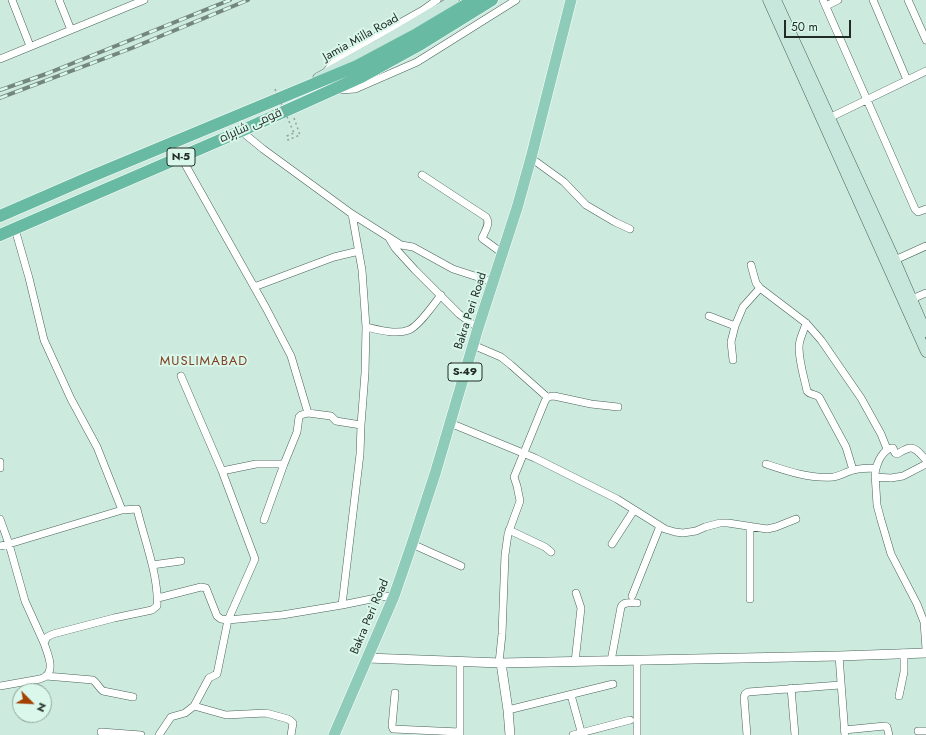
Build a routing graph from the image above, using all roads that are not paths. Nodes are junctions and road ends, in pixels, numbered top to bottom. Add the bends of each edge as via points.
1 (12, 0) edge
2 (59, 0) edge
3 (144, 0) edge
4 (437, 0) edge
5 (454, 0) edge
6 (474, 0) edge
7 (492, 0) edge
8 (516, 0) edge
9 (571, 0) edge
10 (768, 0) edge
11 (776, 0) edge
12 (838, 0) edge
13 (873, 0) edge
14 (908, 0) edge
15 (825, 3) edge
16 (71, 30) junction
17 (926, 40) edge
18 (30, 46) junction
19 (0, 59) edge
20 (359, 71) junction
21 (926, 71) edge
22 (326, 73) junction
23 (907, 80) junction
24 (303, 88) junction
25 (333, 90) junction
26 (867, 100) junction
27 (826, 119) junction
28 (241, 131) junction
29 (181, 157) junction
30 (532, 158) junction
31 (422, 174) dead end
32 (926, 209) edge
33 (352, 214) junction
34 (0, 216) edge
35 (15, 229) junction
36 (630, 229) dead end
37 (0, 235) edge
38 (388, 236) junction
39 (926, 246) edge
40 (359, 251) junction
41 (502, 253) junction
42 (895, 260) junction
43 (751, 265) dead end
44 (493, 282) junction
45 (254, 287) junction
46 (760, 288) junction
47 (926, 293) edge
48 (441, 295) junction
49 (912, 299) junction
50 (709, 316) dead end
51 (806, 323) junction
52 (735, 326) junction
53 (366, 327) junction
54 (478, 328) junction
55 (926, 332) edge
56 (473, 345) junction
57 (926, 352) edge
58 (733, 360) dead end
59 (181, 376) dead end
60 (547, 397) junction
61 (618, 407) dead end
62 (308, 413) junction
63 (450, 423) junction
64 (361, 425) junction
65 (887, 449) junction
66 (524, 453) junction
67 (926, 460) edge
68 (0, 462) edge
69 (284, 464) junction
70 (766, 464) dead end
71 (926, 464) edge
72 (0, 468) edge
73 (876, 468) junction
74 (852, 470) junction
75 (222, 471) junction
76 (875, 477) junction
77 (122, 510) junction
78 (634, 510) junction
79 (0, 519) edge
80 (796, 519) dead end
81 (264, 520) dead end
82 (660, 526) junction
83 (750, 526) junction
84 (510, 530) junction
85 (9, 544) junction
86 (412, 544) junction
87 (612, 544) dead end
88 (0, 546) edge
89 (551, 552) dead end
90 (180, 560) dead end
91 (152, 565) junction
92 (461, 566) dead end
93 (576, 593) dead end
94 (394, 596) junction
95 (632, 596) dead end
96 (158, 598) junction
97 (750, 599) dead end
98 (637, 603) dead end
99 (342, 605) junction
100 (228, 620) junction
101 (44, 643) junction
102 (926, 649) edge
103 (926, 653) edge
104 (904, 654) junction
105 (839, 656) junction
106 (366, 658) junction
107 (637, 660) junction
108 (611, 661) junction
109 (460, 662) junction
110 (576, 662) junction
111 (500, 663) junction
112 (46, 676) junction
113 (613, 684) dead end
114 (840, 685) junction
115 (0, 686) edge
116 (791, 688) junction
117 (396, 693) dead end
118 (571, 694) junction
119 (899, 696) dead end
120 (132, 697) dead end
121 (194, 706) junction
122 (508, 710) junction
123 (630, 720) dead end
124 (101, 732) dead end
125 (400, 732) edge
126 (844, 733) edge
127 (460, 734) edge
128 (581, 734) edge
129 (141, 735) edge
130 (159, 735) edge
131 (291, 735) edge
132 (334, 735) edge
133 (510, 735) edge
134 (573, 735) edge
135 (637, 735) edge
136 (747, 735) edge
137 (795, 735) edge
138 (889, 735) edge

1 - 18 street
2 - 16 street
3 - 16 street
4 - 22 street via 343,56 334,62
5 - 22 main road, Jamia Milla Road
6 - 20 highway, قومی شاہراہ / N-5
7 - 20 highway, قومی شاہراہ / N-5 via 421,44
8 - 25 street via 417,62 355,89
9 - 30 main road, Bakra Peri Road / S-49
10 - 27 main road
11 - 27 main road
12 - 15 street
13 - 23 street
14 - 17 street
15 - 26 street
16 - 18 street
18 - 19 street
20 - 24 highway, قومی شاہراہ / N-5
20 - 25 highway, قومی شاہراہ / N-5
21 - 23 street
22 - 24 main road, Jamia Milla Road
23 - 26 street
24 - 34 highway, قومی شاہراہ / N-5
25 - 28 highway, قومی شاہراہ / N-5
26 - 27 street
26 - 32 street via 915,209 918,212
27 - 42 main road
27 - 57 main road
28 - 29 highway, قومی شاہراہ / N-5
28 - 33 street
29 - 35 highway, قومی شاہراہ / N-5
29 - 45 street
30 - 36 street via 564,182 586,205
30 - 41 main road, Bakra Peri Road / S-49
31 - 41 street via 486,217 489,224 482,238
33 - 38 street
33 - 40 street
35 - 37 highway, قومی شاہراہ / N-5
35 - 77 street via 30,278 44,340 71,399 98,447
38 - 44 street via 401,245 413,247 453,269
38 - 48 street via 395,248
39 - 42 street
40 - 45 street via 334,257
40 - 53 street
41 - 44 main road, Bakra Peri Road / S-49
42 - 49 main road
43 - 46 street
44 - 54 main road, Bakra Peri Road / S-49
45 - 62 street via 291,356
46 - 51 street
46 - 52 street via 743,307
47 - 49 street
48 - 53 street via 411,330 390,332
48 - 54 street
49 - 55 main road
50 - 52 street
51 - 65 street via 821,340 861,398
51 - 74 street via 799,346 807,391 819,397 846,447
52 - 58 street via 731,342
53 - 64 street
54 - 56 main road, Bakra Peri Road / S-49
56 - 60 street via 511,364
56 - 63 main road, Bakra Peri Road / S-49
59 - 75 street
60 - 61 street
60 - 66 street
62 - 64 street via 331,416 336,421
62 - 69 street via 299,417 297,432
63 - 66 street
63 - 86 main road, Bakra Peri Road / S-49
64 - 99 street via 360,454
65 - 67 street via 892,448 897,454 913,448
65 - 73 street
66 - 78 street
66 - 84 street via 514,475 520,501
68 - 72 street
69 - 75 street via 256,464
69 - 81 street
70 - 74 street via 803,475 832,477
71 - 76 street via 902,476
73 - 74 street
73 - 76 street
75 - 100 street via 255,559
76 - 102 street via 877,504 891,554 924,622
77 - 85 street
77 - 91 street via 137,509
78 - 82 street
78 - 87 street
79 - 85 street
80 - 83 street via 767,529
82 - 83 street via 683,533 720,523
82 - 95 street
83 - 97 street
84 - 89 street
84 - 111 street via 505,555
85 - 88 street
85 - 101 street via 25,601
86 - 92 street
86 - 94 main road, Bakra Peri Road / S-49
90 - 91 street
91 - 96 street
93 - 110 street via 581,608
94 - 99 street
94 - 106 main road, Bakra Peri Road / S-49
96 - 100 street via 201,586 206,588 217,616
96 - 101 street via 157,606 152,610 53,634 47,637
98 - 108 street via 625,603 621,607
99 - 100 street via 282,615
100 - 121 street via 217,674 209,678
101 - 112 street via 50,670
103 - 104 street
104 - 105 street
104 - 119 street via 904,672
105 - 107 street
105 - 114 street
106 - 109 street
106 - 132 main road, Bakra Peri Road / S-49
107 - 108 street
107 - 135 street
108 - 110 street
109 - 111 street
109 - 127 street
110 - 111 street
111 - 122 street
112 - 115 street
112 - 120 street via 93,680 103,692
113 - 118 street
114 - 116 street
114 - 126 street
116 - 136 street via 745,694
116 - 137 street
117 - 125 street via 392,726
118 - 122 street
118 - 128 street
121 - 130 street via 185,713 171,718
121 - 131 street via 226,715 266,713 288,719 292,721
122 - 133 street
123 - 128 street
124 - 129 street
125 - 127 street
126 - 138 street via 885,726
128 - 134 street

